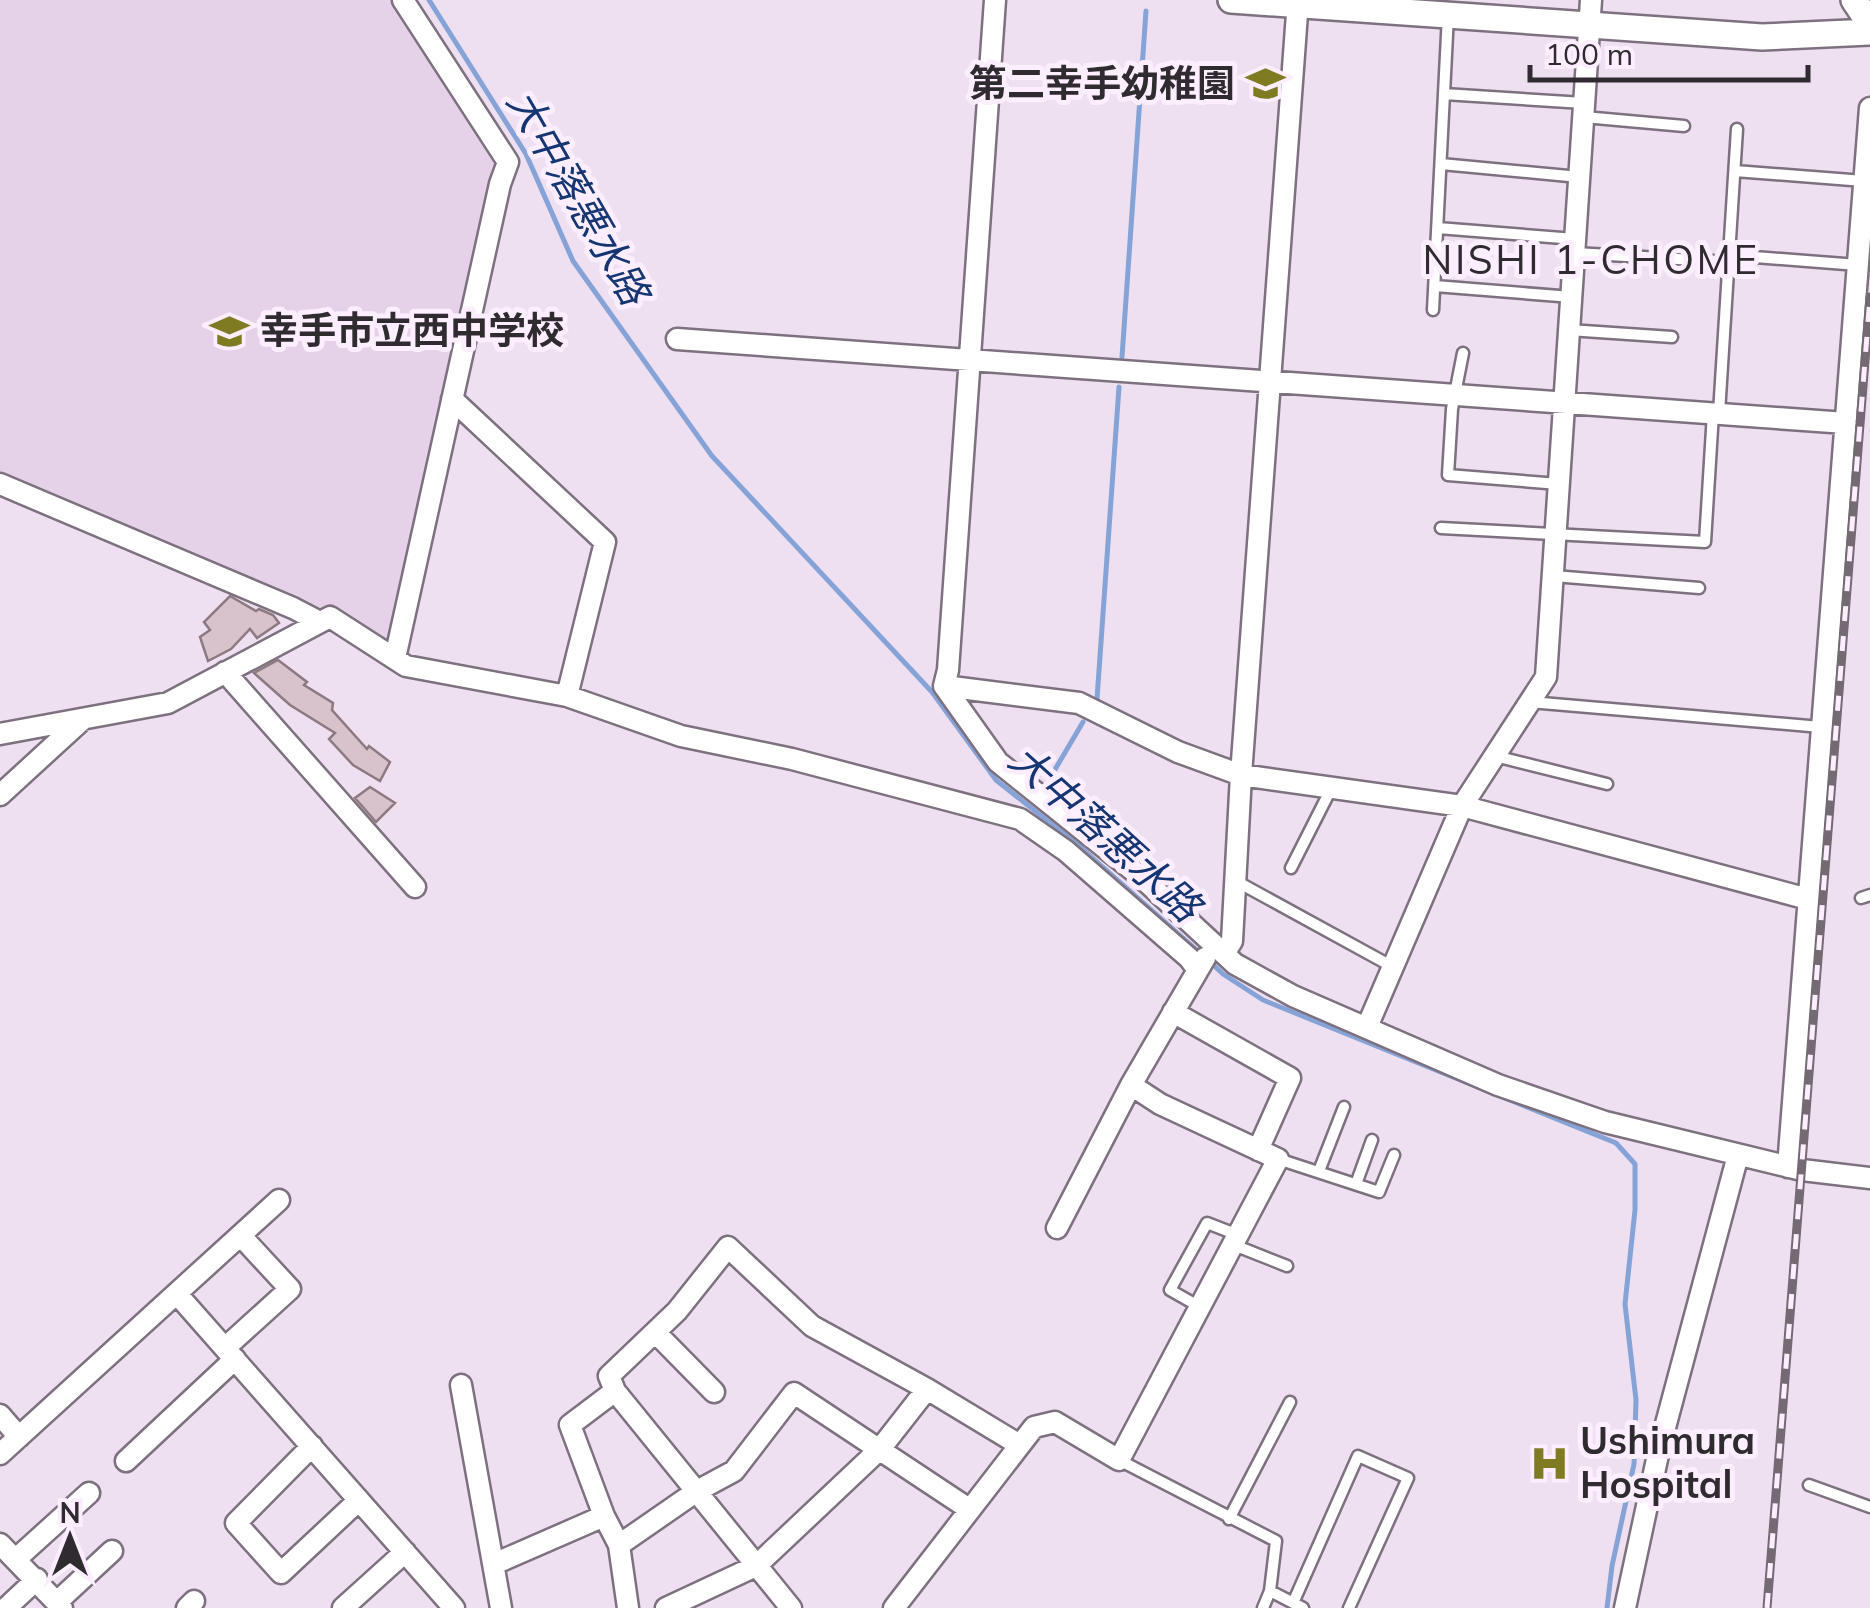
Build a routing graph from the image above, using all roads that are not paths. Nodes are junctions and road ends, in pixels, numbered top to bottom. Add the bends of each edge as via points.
1 (403, 0) edge
2 (994, 0) edge
3 (1231, 0) edge
4 (1854, 0) edge
5 (1298, 2) edge
6 (1591, 12) edge
7 (1448, 14) junction
8 (1870, 24) edge
9 (1870, 32) edge
10 (1444, 94) junction
11 (1870, 108) edge
12 (1584, 110) junction
13 (1684, 126) dead end
14 (1738, 129) dead end
15 (1440, 164) junction
16 (1735, 171) junction
17 (1580, 177) junction
18 (1864, 181) junction
19 (1438, 228) junction
20 (1575, 246) junction
21 (1729, 258) junction
22 (1858, 265) junction
23 (1434, 286) junction
24 (1572, 297) junction
25 (1433, 310) dead end
26 (1569, 330) junction
27 (1672, 337) dead end
28 (677, 339) dead end
29 (1463, 353) dead end
30 (970, 361) junction
31 (1271, 382) junction
32 (1456, 395) junction
33 (452, 398) junction
34 (1564, 402) junction
35 (1716, 413) junction
36 (1846, 422) junction
37 (0, 484) edge
38 (1559, 484) junction
39 (1441, 528) dead end
40 (1556, 534) junction
41 (1553, 576) junction
42 (1700, 588) dead end
43 (318, 622) junction
44 (395, 658) junction
45 (225, 672) junction
46 (944, 686) junction
47 (568, 696) junction
48 (1529, 702) junction
49 (84, 718) junction
50 (1821, 727) junction
51 (0, 734) edge
52 (1495, 756) junction
53 (1241, 775) junction
54 (1607, 784) dead end
55 (1332, 788) junction
56 (0, 795) edge
57 (1462, 806) junction
58 (1291, 868) dead end
59 (1235, 880) junction
60 (416, 886) dead end
61 (1808, 898) junction
62 (1208, 958) junction
63 (1393, 967) junction
64 (1173, 1012) junction
65 (1367, 1028) junction
66 (1131, 1086) junction
67 (1344, 1107) dead end
68 (1372, 1140) dead end
69 (1258, 1150) junction
70 (1394, 1154) dead end
71 (1738, 1155) junction
72 (1278, 1159) junction
73 (1788, 1166) junction
74 (1320, 1171) junction
75 (1870, 1178) edge
76 (1356, 1184) junction
77 (279, 1200) dead end
78 (1057, 1228) dead end
79 (240, 1236) junction
80 (1237, 1240) junction
81 (1287, 1266) dead end
82 (177, 1294) junction
83 (1200, 1307) junction
84 (655, 1332) junction
85 (230, 1354) junction
86 (460, 1385) dead end
87 (926, 1389) junction
88 (615, 1391) junction
89 (714, 1392) dead end
90 (1290, 1402) dead end
91 (0, 1415) edge
92 (19, 1437) junction
93 (1018, 1444) junction
94 (312, 1446) junction
95 (880, 1449) junction
96 (0, 1454) edge
97 (1119, 1460) junction
98 (126, 1461) dead end
99 (1809, 1485) dead end
100 (697, 1491) junction
101 (89, 1493) dead end
102 (359, 1500) junction
103 (1870, 1506) edge
104 (968, 1510) junction
105 (604, 1516) junction
106 (1229, 1519) junction
107 (619, 1544) junction
108 (112, 1551) dead end
109 (405, 1552) junction
110 (6, 1555) edge
111 (494, 1564) junction
112 (756, 1566) junction
113 (37, 1579) junction
114 (1270, 1592) junction
115 (691, 1603) edge
116 (60, 1605) edge
117 (1298, 1606) edge
118 (450, 1607) edge
119 (6, 1608) edge
120 (343, 1608) edge
121 (501, 1608) edge
122 (628, 1608) edge
123 (666, 1608) edge
124 (792, 1608) edge
125 (894, 1608) edge
126 (1262, 1608) edge
127 (1349, 1608) edge
128 (1625, 1608) edge

1 - 33 street via 508,162
2 - 30 street
3 - 5 street
4 - 8 street
5 - 7 street
5 - 31 street
6 - 7 street
6 - 9 street via 1762,37
6 - 12 street
7 - 10 lane
10 - 12 lane
10 - 15 lane
11 - 18 street
12 - 13 lane
12 - 17 street
14 - 16 lane
15 - 17 lane
15 - 19 lane
16 - 18 lane
16 - 21 lane
17 - 20 street
18 - 22 street
19 - 20 lane
19 - 23 lane
20 - 21 lane
20 - 24 street
21 - 22 lane
21 - 35 lane
22 - 36 street
23 - 24 lane
23 - 25 lane
24 - 26 street
26 - 27 lane
26 - 34 street
28 - 30 street
29 - 32 lane
30 - 31 street
30 - 46 street
31 - 32 street
31 - 53 street
32 - 34 street
32 - 38 lane via 1448,475
33 - 44 street
33 - 47 street via 605,542
34 - 35 street
34 - 38 street
35 - 36 street
35 - 40 lane via 1706,542
36 - 50 street
37 - 43 street
38 - 40 street
39 - 40 lane
40 - 41 street
41 - 42 lane
41 - 48 street via 1546,677
43 - 44 street via 330,618
43 - 45 street
44 - 47 street via 465,679
45 - 49 street via 168,703
45 - 60 street
46 - 53 street via 1079,703
46 - 62 street via 998,762 1140,876
47 - 62 street via 681,736 1020,819 1066,850 1189,958
48 - 50 lane
48 - 52 street
49 - 51 street
49 - 56 street
50 - 61 street
52 - 54 lane
52 - 57 street
53 - 55 street
53 - 59 street
55 - 57 street
55 - 58 lane
57 - 61 street
57 - 63 street
59 - 62 street via 1232,940
59 - 63 lane
61 - 73 street
62 - 64 street
62 - 65 street via 1236,964
63 - 65 street
64 - 66 street
64 - 69 street via 1290,1078
65 - 71 street via 1604,1122
66 - 69 street
66 - 78 street
67 - 74 lane
68 - 76 lane
69 - 72 street
70 - 76 lane via 1378,1192
71 - 73 street
71 - 128 street via 1659,1450
72 - 74 lane
72 - 80 street
73 - 75 street
74 - 76 lane
77 - 79 street
79 - 82 street
79 - 85 street via 290,1289
80 - 81 lane
80 - 83 street
80 - 83 lane via 1206,1223 1170,1290
82 - 85 street
82 - 92 street
83 - 97 street
84 - 87 street via 728,1247 812,1326
84 - 88 street via 609,1376
84 - 89 street
85 - 94 street
85 - 98 street
86 - 111 street
87 - 93 street
87 - 95 street
88 - 100 street
88 - 105 street via 570,1424
90 - 106 lane
91 - 92 street
92 - 96 street
93 - 97 street via 1034,1427 1055,1422
93 - 104 street
94 - 102 street
94 - 102 street via 236,1523 281,1572
95 - 100 street via 794,1393 734,1472
95 - 104 street
95 - 112 street
97 - 106 lane
99 - 103 lane
100 - 107 street
100 - 112 street
101 - 110 street
102 - 109 street
104 - 125 street
105 - 107 street
105 - 111 street
106 - 114 lane via 1276,1542
107 - 122 street
108 - 116 street
109 - 118 street
109 - 120 street
110 - 113 street
111 - 121 street
112 - 115 street
112 - 124 street
113 - 116 street
113 - 119 street
114 - 117 lane
114 - 126 lane
115 - 123 street
117 - 127 lane via 1358,1456 1408,1478

